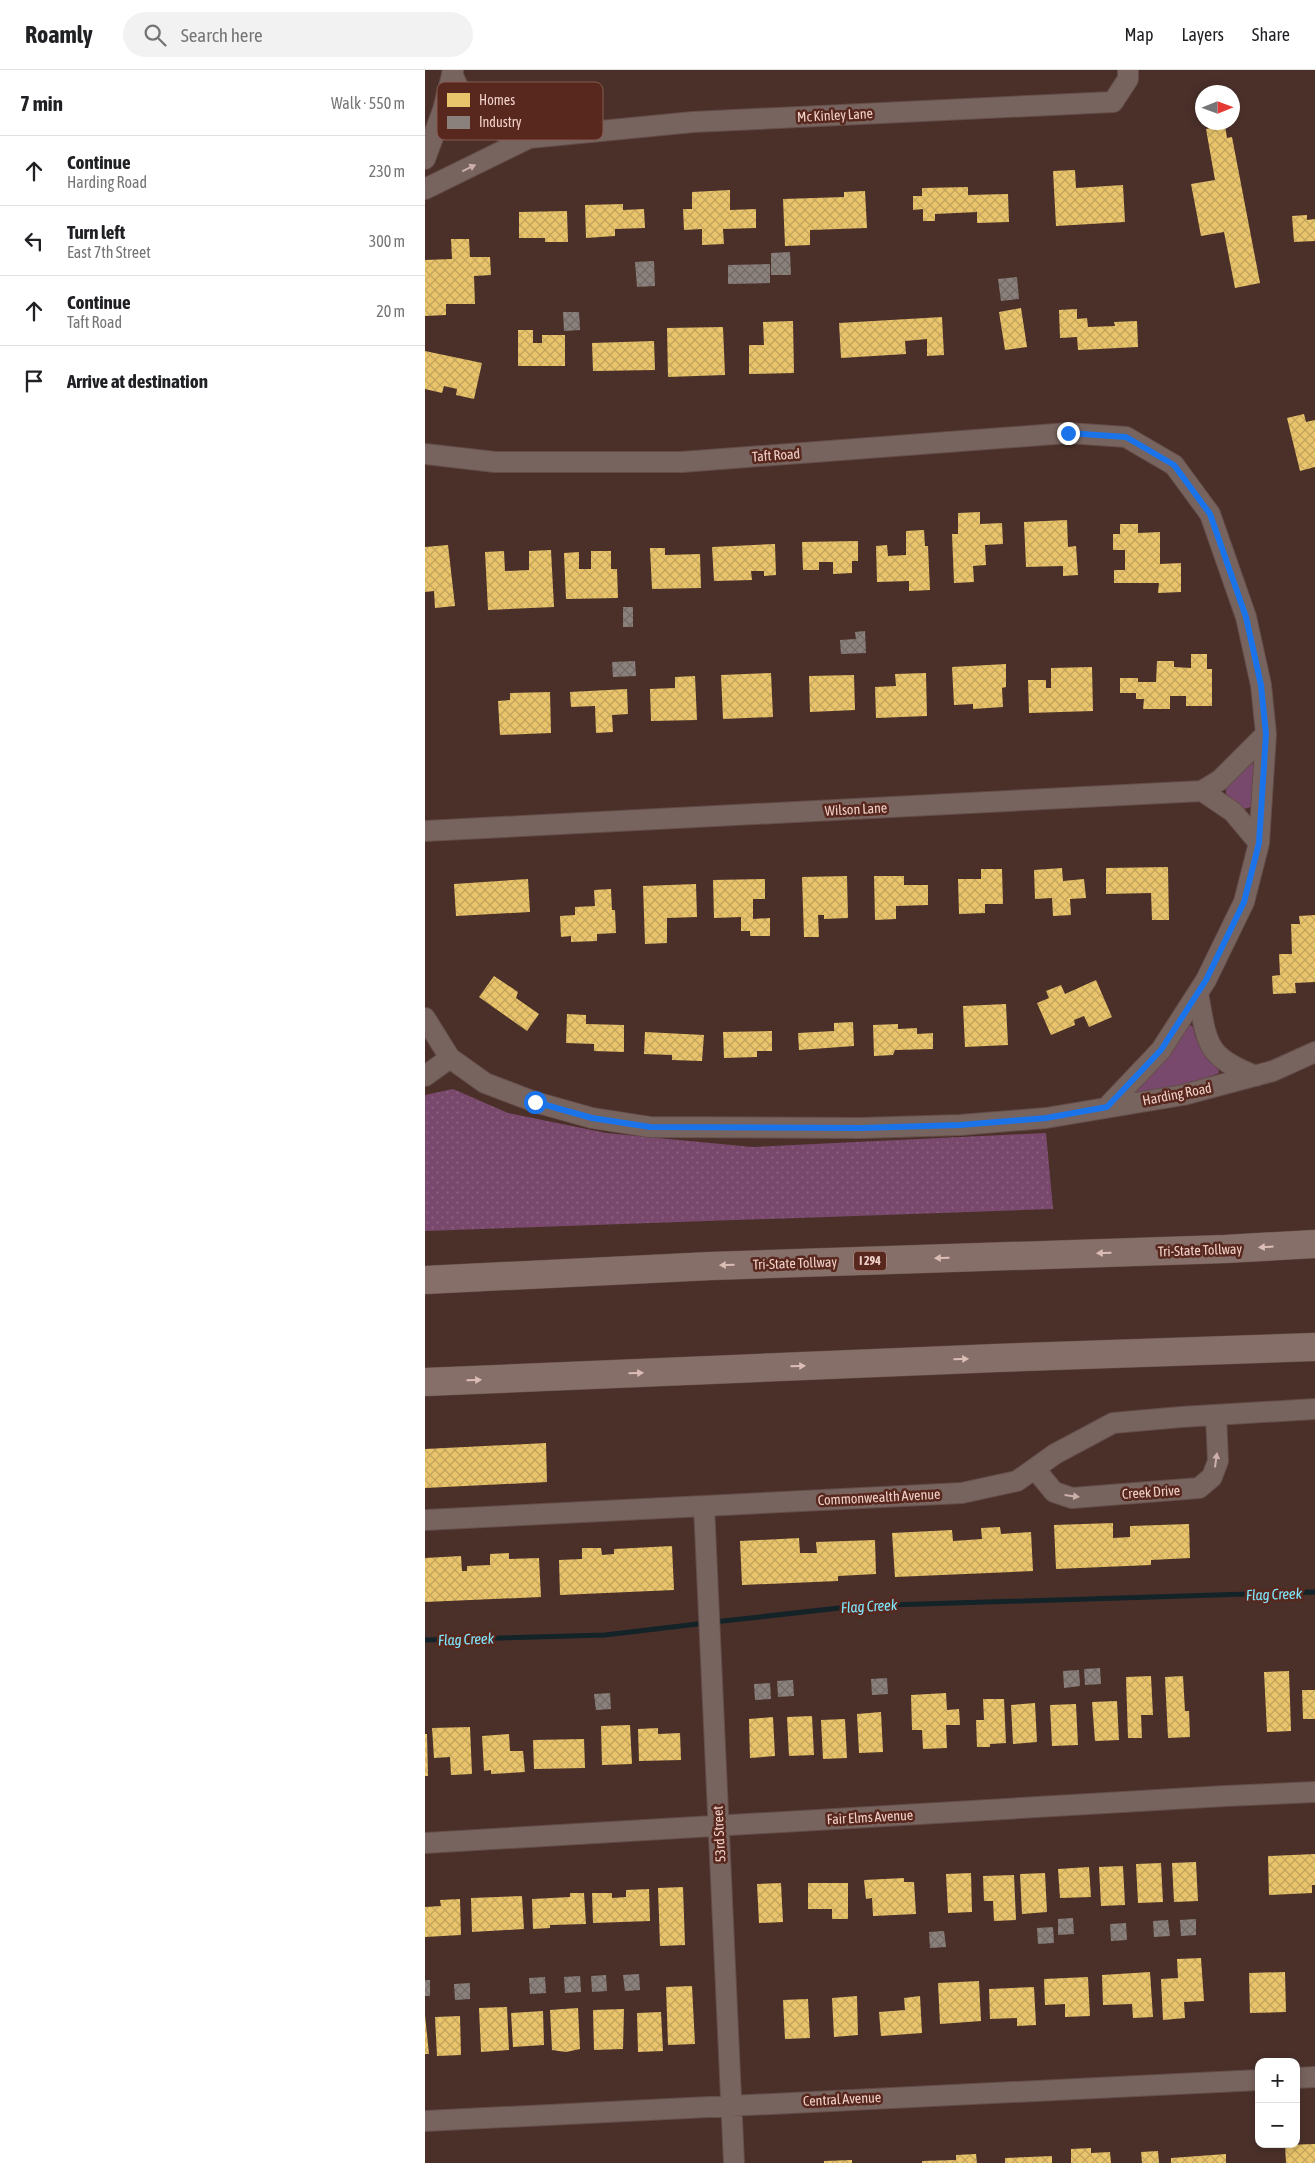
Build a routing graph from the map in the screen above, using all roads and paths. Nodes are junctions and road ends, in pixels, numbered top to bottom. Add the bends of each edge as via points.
1 (1128, 75) edge
2 (437, 126) edge
3 (603, 131) edge
4 (525, 140) edge
5 (425, 159) edge
6 (425, 189) edge
7 (425, 454) edge
8 (1266, 734) junction
9 (1202, 791) junction
10 (425, 831) edge
11 (1259, 843) junction
12 (1198, 992) junction
13 (425, 1018) edge
14 (1315, 1052) edge
15 (450, 1058) junction
16 (425, 1076) edge
17 (1256, 1076) junction
18 (1107, 1107) junction
19 (1315, 1244) edge
20 (425, 1280) edge
21 (1315, 1347) edge
22 (425, 1382) edge
23 (1315, 1409) edge
24 (1216, 1415) junction
25 (1035, 1469) junction
26 (704, 1506) junction
27 (425, 1520) edge
28 (1315, 1792) edge
29 (718, 1826) junction
30 (425, 1843) edge
31 (1315, 2076) edge
32 (1300, 2078) edge
33 (1255, 2080) edge
34 (731, 2105) junction
35 (425, 2121) edge
36 (734, 2163) edge

1 - 3 street, Mc Kinley Lane via 1113,102 693,122
2 - 5 street
6 -> 4 street, Mc Kinley Lane
7 - 8 street, Taft Road via 495,462 682,462 1068,433 1126,437 1174,465 1210,514 1246,617 1261,685
8 - 9 street via 1220,780
8 - 11 street
9 - 10 street, Wilson Lane
9 - 11 street via 1233,812
11 - 12 street via 1244,902
12 - 17 street via 1210,1045 1219,1058
12 - 18 street via 1161,1050
13 - 15 street
14 - 17 street, Harding Road
15 - 16 street
15 - 18 street, Harding Road via 485,1083 535,1102 592,1118 650,1127 812,1129 960,1125 1046,1118
17 - 18 street, Harding Road via 1183,1096
19 -> 20 highway, Tri-State Tollway / I 294
22 -> 21 highway
23 - 24 street, Commonwealth Avenue
24 - 25 street, Commonwealth Avenue via 1113,1423 1055,1454
25 -> 24 street, Creek Drive via 1054,1492 1072,1498 1199,1488 1212,1477 1218,1461
25 - 26 street, Commonwealth Avenue via 1017,1481 962,1493
26 - 27 street, Commonwealth Avenue
26 - 29 street, 53rd Street
28 - 29 street, Fair Elms Avenue
29 - 30 street, Fair Elms Avenue
29 - 34 street, 53rd Street
31 - 32 street
33 - 34 street, Central Avenue
34 - 35 street, Central Avenue
34 - 36 street, 53rd Street

